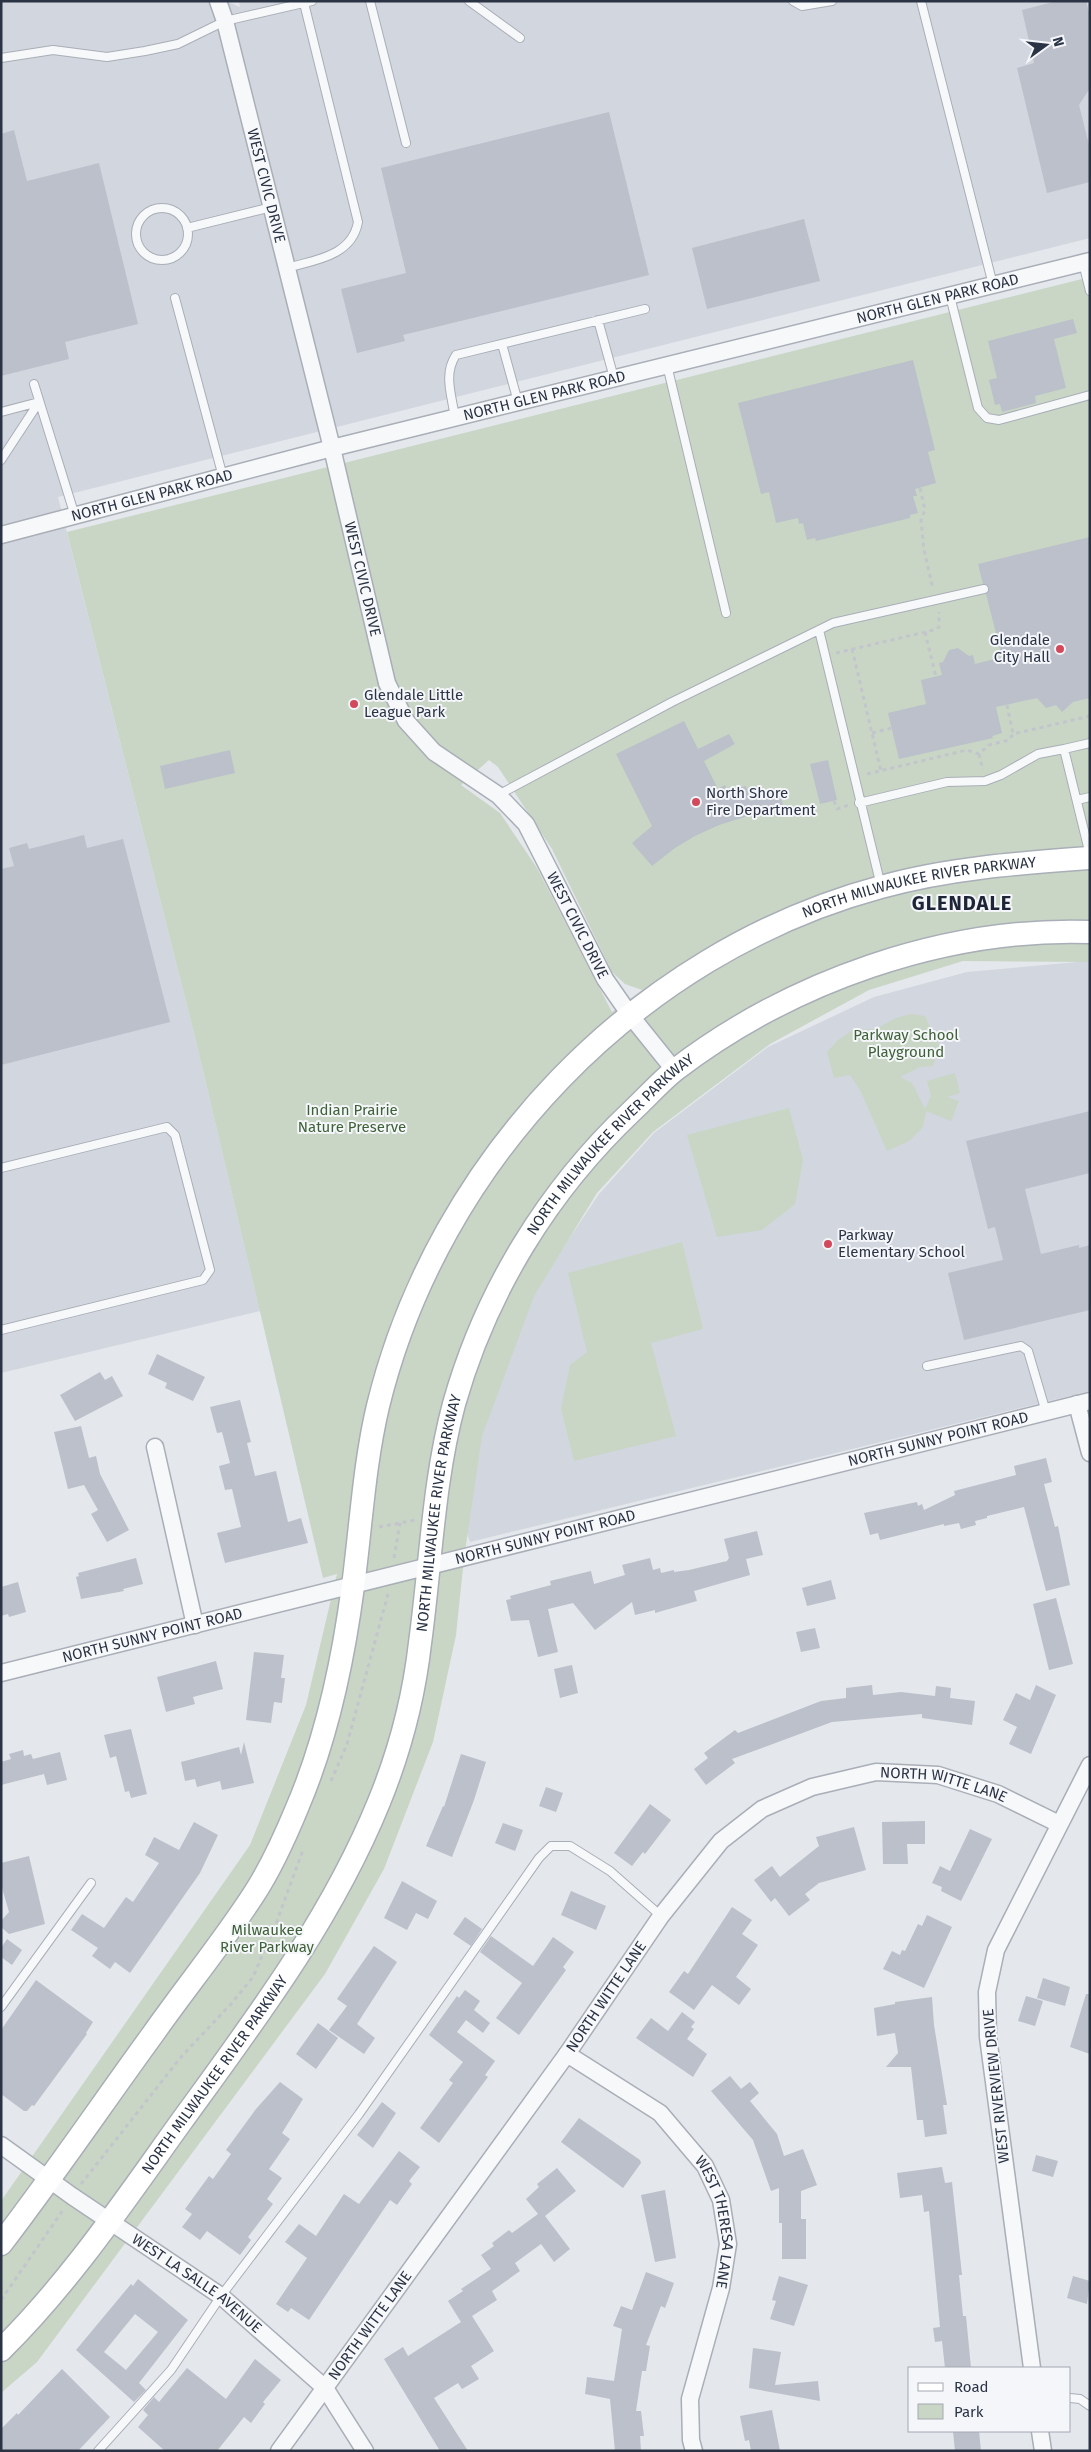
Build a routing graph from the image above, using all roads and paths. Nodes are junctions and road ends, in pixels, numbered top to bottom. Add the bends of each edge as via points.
1 (218, 1) edge
2 (370, 1) edge
3 (469, 1) edge
4 (793, 1) edge
5 (832, 1) edge
6 (921, 1) edge
7 (308, 2) edge
8 (225, 21) junction
9 (520, 38) dead end
10 (1, 58) edge
11 (406, 143) dead end
12 (272, 207) junction
13 (187, 228) junction
14 (1087, 262) edge
15 (287, 268) junction
16 (993, 285) junction
17 (1090, 291) edge
18 (950, 296) junction
19 (175, 298) dead end
20 (645, 309) dead end
21 (598, 320) junction
22 (502, 344) junction
23 (667, 365) junction
24 (614, 378) junction
25 (34, 384) dead end
26 (1090, 395) edge
27 (40, 402) junction
28 (518, 402) junction
29 (1, 412) edge
30 (455, 418) junction
31 (332, 448) junction
32 (1, 460) edge
33 (224, 477) junction
34 (920, 488) dead end
35 (75, 516) junction
36 (1, 535) edge
37 (924, 540) dead end
38 (984, 589) dead end
39 (726, 613) dead end
40 (819, 630) junction
41 (925, 632) dead end
42 (852, 649) dead end
43 (936, 677) dead end
44 (1007, 705) dead end
45 (1090, 716) edge
46 (895, 727) dead end
47 (872, 733) junction
48 (1013, 734) junction
49 (1090, 743) edge
50 (1064, 749) junction
51 (881, 770) junction
52 (866, 774) dead end
53 (498, 795) junction
54 (847, 797) dead end
55 (1090, 797) edge
56 (1077, 800) junction
57 (834, 801) dead end
58 (859, 803) junction
59 (1090, 857) edge
60 (881, 887) junction
61 (1090, 932) edge
62 (630, 1015) junction
63 (675, 1071) junction
64 (1, 1168) edge
65 (1, 1330) edge
66 (927, 1366) dead end
67 (1084, 1402) edge
68 (1046, 1412) junction
69 (155, 1447) dead end
70 (1090, 1453) edge
71 (424, 1518) dead end
72 (400, 1523) junction
73 (374, 1529) dead end
74 (429, 1565) junction
75 (392, 1576) junction
76 (353, 1585) junction
77 (195, 1625) junction
78 (1, 1673) edge
79 (1090, 1766) edge
80 (1059, 1824) junction
81 (91, 1883) dead end
82 (661, 1916) junction
83 (1, 2007) edge
84 (567, 2054) junction
85 (1, 2145) edge
86 (50, 2180) junction
87 (109, 2221) junction
88 (1, 2244) edge
89 (221, 2296) junction
90 (1, 2350) edge
91 (1032, 2367) edge
92 (324, 2388) junction
93 (1071, 2398) edge
94 (1090, 2406) edge
95 (1040, 2432) edge
96 (98, 2451) edge
97 (279, 2451) edge
98 (365, 2451) edge
99 (694, 2451) edge
100 (1043, 2451) edge

1 - 8 street, WEST CIVIC DRIVE
2 - 11 lane
3 - 9 lane
4 - 5 lane via 802,6
6 - 16 lane
7 - 8 lane
7 - 15 lane via 358,222 356,234 345,247 322,258
8 - 10 lane via 178,44 145,51 107,57 53,50
8 - 12 street, WEST CIVIC DRIVE
12 - 13 lane
12 - 15 street, WEST CIVIC DRIVE
13 - 13 lane via 178,214 163,208 147,212 137,226 136,234 148,256 165,259 180,252 188,237
14 - 16 street, NORTH GLEN PARK ROAD
14 - 17 lane
15 - 31 street, WEST CIVIC DRIVE
16 - 18 street, NORTH GLEN PARK ROAD
18 - 23 street, NORTH GLEN PARK ROAD
18 - 26 lane via 978,408 987,418 999,420
19 - 33 lane
20 - 21 lane
21 - 22 lane
21 - 24 lane
22 - 28 lane
22 - 30 lane via 456,355 450,364 448,375
23 - 24 street, NORTH GLEN PARK ROAD
23 - 39 lane
24 - 28 street, NORTH GLEN PARK ROAD
25 - 27 lane
27 - 29 lane
27 - 32 lane
27 - 35 lane
28 - 30 street, NORTH GLEN PARK ROAD
30 - 31 street, NORTH GLEN PARK ROAD
31 - 33 street, NORTH GLEN PARK ROAD
31 - 53 street, WEST CIVIC DRIVE via 387,683 406,721 434,752
33 - 35 street, NORTH GLEN PARK ROAD
34 - 37 path via 925,510 920,520
35 - 36 street, NORTH GLEN PARK ROAD
38 - 40 lane via 832,623
40 - 53 lane via 672,702
40 - 58 lane
41 - 43 path
42 - 47 path
44 - 48 path
45 - 48 path
46 - 47 path
47 - 51 path
48 - 51 path via 1009,740 989,744 979,754 967,750
49 - 50 lane
50 - 56 lane
50 - 58 lane via 1038,754 985,781 947,782
51 - 52 path
53 - 62 street, WEST CIVIC DRIVE via 526,824 605,979
54 - 57 path via 849,806 837,809
55 - 56 lane
56 - 59 lane
58 - 60 lane
59 - 60 street, NORTH MILWAUKEE RIVER PARKWAY via 1003,865
60 - 62 street, NORTH MILWAUKEE RIVER PARKWAY via 752,936 699,967
61 - 63 street, NORTH MILWAUKEE RIVER PARKWAY via 990,938 930,949 875,964 830,980 792,1000 737,1030
62 - 63 street, WEST CIVIC DRIVE
62 - 76 street, NORTH MILWAUKEE RIVER PARKWAY via 554,1083 508,1138 466,1197 416,1290 378,1404
63 - 74 street, NORTH MILWAUKEE RIVER PARKWAY via 600,1140 566,1181 525,1240 494,1297 472,1348 444,1448
64 - 65 lane via 167,1127 175,1135 210,1270 203,1280
66 - 68 lane via 1021,1346 1028,1351
67 - 68 street, NORTH SUNNY POINT ROAD
67 - 70 street
68 - 74 street, NORTH SUNNY POINT ROAD
69 - 77 street
71 - 72 path
72 - 73 path
72 - 75 path
74 - 75 street, NORTH SUNNY POINT ROAD
74 - 87 street, NORTH MILWAUKEE RIVER PARKWAY via 420,1650 404,1724 381,1797 353,1862 282,1983
75 - 76 street, NORTH SUNNY POINT ROAD
76 - 77 street, NORTH SUNNY POINT ROAD
76 - 86 street, NORTH MILWAUKEE RIVER PARKWAY via 342,1657 326,1727 297,1808 256,1892
77 - 78 street, NORTH SUNNY POINT ROAD
79 - 80 street, WEST RIVERVIEW DRIVE
80 - 82 street, NORTH WITTE LANE via 998,1794 938,1775 876,1772 812,1787 762,1809 721,1841
80 - 91 street, WEST RIVERVIEW DRIVE via 996,1950 987,1992 988,2037
81 - 83 lane
82 - 84 street, NORTH WITTE LANE
82 - 89 lane via 610,1871 570,1846 551,1846 539,1858 359,2114
84 - 92 street, NORTH WITTE LANE
84 - 99 street, WEST THERESA LANE via 660,2113 705,2166 721,2200 728,2244 721,2288 690,2399
85 - 86 street, WEST LA SALLE AVENUE
86 - 87 street, WEST LA SALLE AVENUE
86 - 88 street, NORTH MILWAUKEE RIVER PARKWAY
87 - 89 street, WEST LA SALLE AVENUE
87 - 90 street, NORTH MILWAUKEE RIVER PARKWAY via 29,2323
89 - 92 street, WEST LA SALLE AVENUE
89 - 96 lane via 171,2370
92 - 97 street, NORTH WITTE LANE
92 - 98 street, WEST LA SALLE AVENUE
93 - 94 lane via 1080,2399
95 - 100 street

